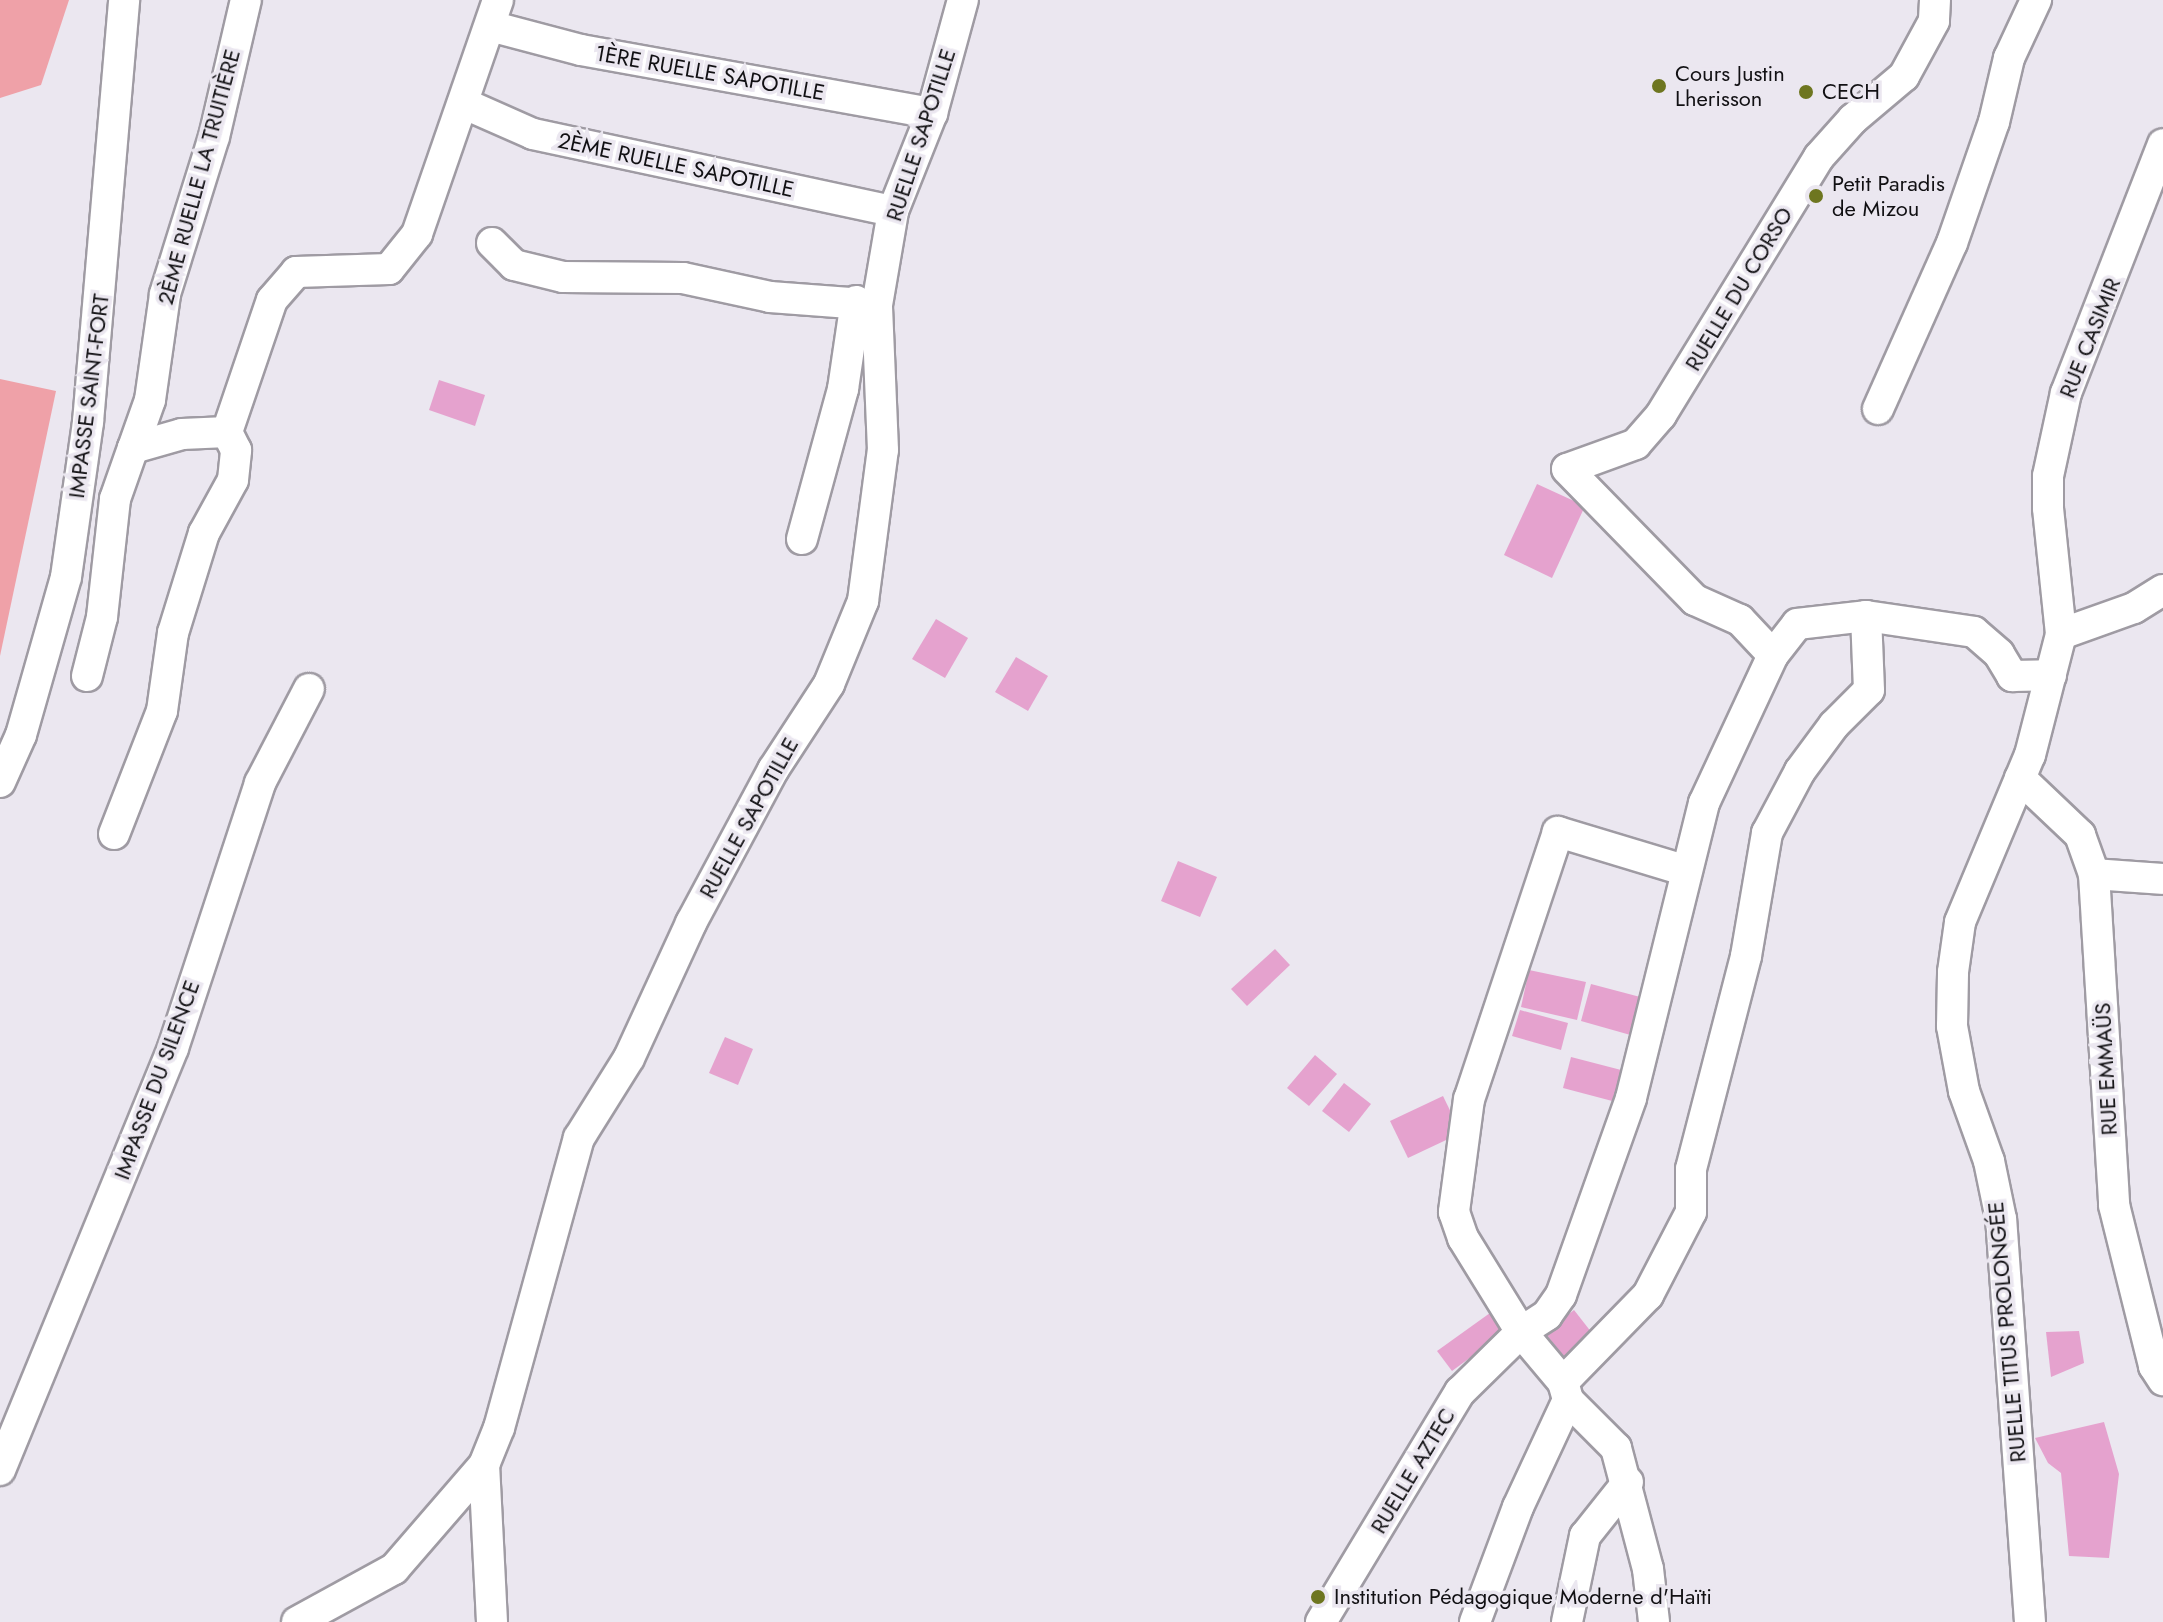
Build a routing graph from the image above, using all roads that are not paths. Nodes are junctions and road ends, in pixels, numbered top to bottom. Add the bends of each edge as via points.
1 (124, 0) edge
2 (246, 0) edge
3 (963, 0) edge
4 (1935, 0) edge
5 (2036, 0) edge
6 (494, 13) edge
7 (465, 104) junction
8 (932, 113) junction
9 (2163, 144) edge
10 (893, 211) junction
11 (492, 243) dead end
12 (866, 303) junction
13 (1878, 409) dead end
14 (227, 432) junction
15 (133, 448) junction
16 (802, 539) dead end
17 (2163, 590) edge
18 (1866, 616) junction
19 (2061, 634) junction
20 (1773, 655) junction
21 (2051, 675) junction
22 (87, 676) dead end
23 (309, 689) dead end
24 (2020, 778) junction
25 (0, 782) edge
26 (114, 834) dead end
27 (1684, 870) junction
28 (2094, 874) junction
29 (2163, 879) edge
30 (1521, 1332) junction
31 (2163, 1380) edge
32 (1566, 1391) junction
33 (484, 1465) junction
34 (0, 1470) edge
35 (1628, 1482) junction
36 (297, 1622) edge
37 (492, 1622) edge
38 (1321, 1622) edge
39 (1475, 1622) edge
40 (1567, 1622) edge
41 (1654, 1622) edge
42 (2030, 1622) edge

1 - 25 street, IMPASSE SAINT-FORT via 91,393 66,577 21,735
2 - 15 street, 2ÈME RUELLE LA TRUITIÈRE via 214,137 165,294 150,400
3 - 8 street, RUELLE SAPOTILLE
4 - 20 street, RUELLE DU CORSO via 1934,21 1904,76 1853,119 1819,157 1661,415 1636,444 1567,469 1695,600 1740,620
5 - 13 street via 2009,58 1994,122 1952,243
6 - 7 street
6 - 8 street, 1ÈRE RUELLE SAPOTILLE via 581,50
7 - 10 street, 2ÈME RUELLE SAPOTILLE via 533,134
7 - 14 street via 417,234 389,269 296,272 272,300
8 - 10 street, RUELLE SAPOTILLE
9 - 19 street, RUE CASIMIR via 2066,393 2057,434 2048,508
10 - 12 street, RUELLE SAPOTILLE
11 - 12 street via 514,265 563,277 683,278 770,297
12 - 16 street
12 - 33 street, RUELLE SAPOTILLE via 883,450 863,601 829,684 773,770 691,923 629,1058 579,1138 499,1428
14 - 15 street via 182,434
14 - 26 street via 236,450 233,480 204,533 173,633 162,711
15 - 22 street, 2ÈME RUELLE LA TRUITIÈRE via 115,499 102,617
17 - 19 street via 2134,608
18 - 20 street, RUELLE AZTEC via 1797,624
18 - 21 street, RUELLE AZTEC via 1955,618 1999,654 2012,676
18 - 32 street via 1869,690 1800,771 1767,833 1746,956 1691,1169 1691,1212 1655,1282
19 - 21 street, RUELLE TITUS PROLONGÉE
20 - 27 street, RUELLE AZTEC via 1704,803
21 - 24 street, RUELLE TITUS PROLONGÉE
23 - 34 street, IMPASSE DU SILENCE via 260,783 173,1048
24 - 28 street, RUE EMMAÜS via 2080,835
24 - 42 street, RUELLE TITUS PROLONGÉE via 1960,922 1952,1026 1964,1091 1989,1161 2001,1219
27 - 30 street, RUELLE AZTEC via 1631,1098 1603,1181 1561,1295 1547,1315
27 - 30 street via 1558,832 1469,1099 1454,1212 1463,1238
28 - 29 street
28 - 31 street, RUE EMMAÜS via 2114,1205 2154,1366
30 - 32 street
30 - 38 street, RUELLE AZTEC via 1460,1392
32 - 35 street via 1616,1448
32 - 39 street
33 - 36 street via 394,1569
33 - 37 street, RUELLE SAPOTILLE
35 - 40 street via 1585,1536
35 - 41 street

